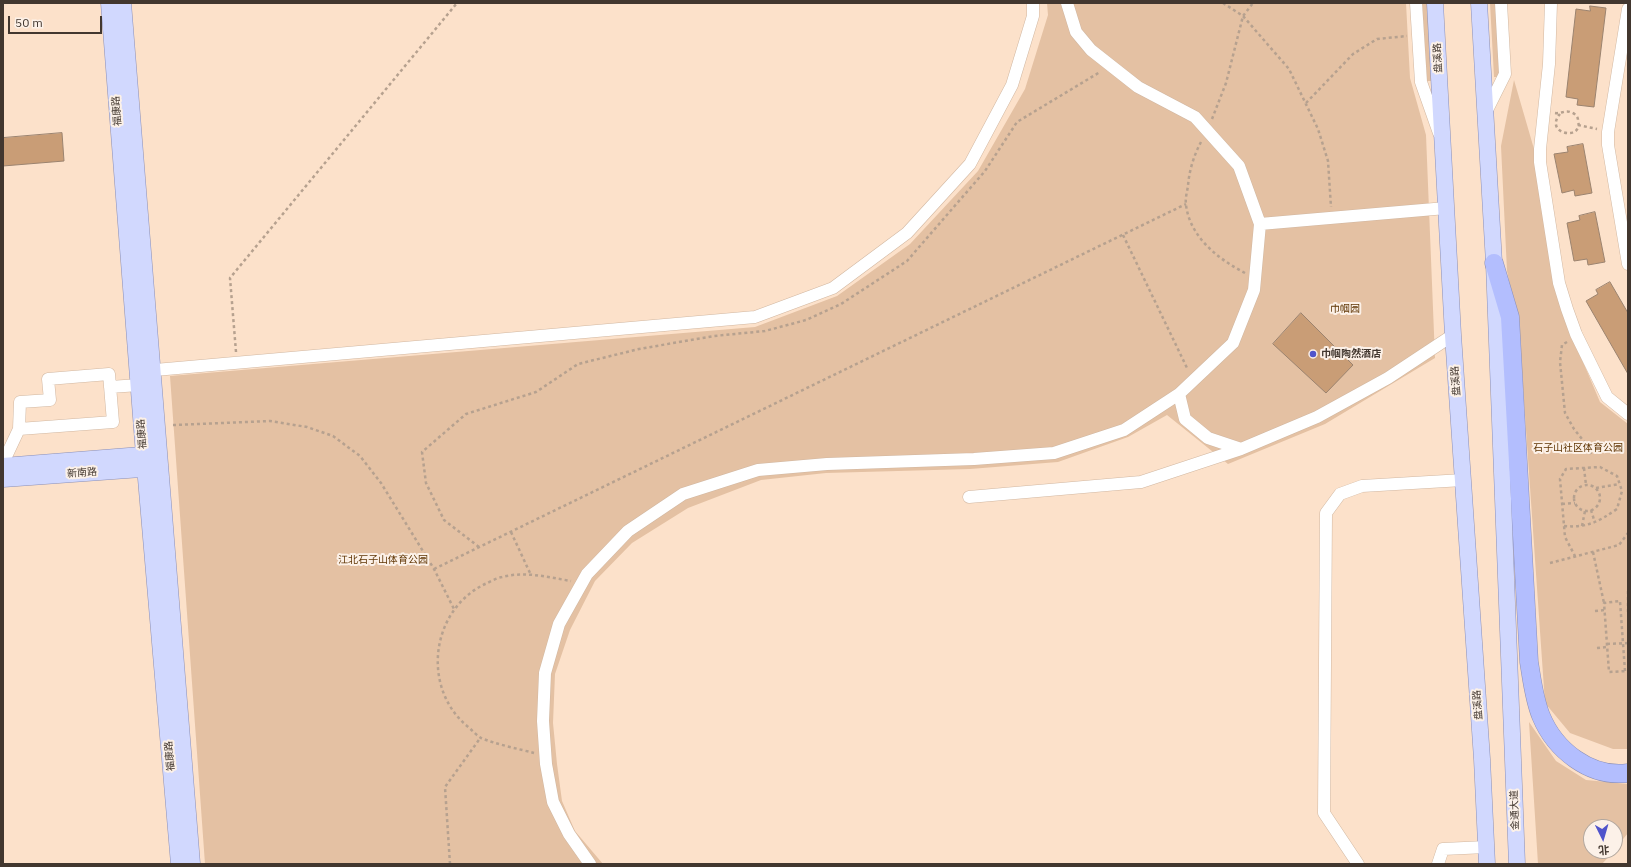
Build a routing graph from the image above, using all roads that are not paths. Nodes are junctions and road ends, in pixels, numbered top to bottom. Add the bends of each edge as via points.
1 (109, 3) edge
2 (122, 3) edge
3 (1033, 3) edge
4 (1067, 3) edge
5 (1416, 3) edge
6 (1435, 3) edge
7 (1471, 3) edge
8 (1480, 3) edge
9 (1501, 3) edge
10 (1551, 3) edge
11 (1628, 9) edge
12 (1481, 36) junction
13 (1486, 112) junction
14 (1443, 144) junction
15 (1628, 207) edge
16 (1446, 208) junction
17 (1260, 224) junction
18 (1621, 225) junction
19 (1494, 263) junction
20 (1628, 264) edge
21 (1453, 335) junction
22 (155, 370) dead end
23 (139, 385) junction
24 (110, 387) junction
25 (1179, 394) junction
26 (1628, 414) edge
27 (19, 429) junction
28 (1241, 449) junction
29 (153, 461) junction
30 (3, 463) edge
31 (3, 466) edge
32 (3, 479) edge
33 (1463, 480) junction
34 (969, 497) dead end
35 (1628, 773) edge
36 (1486, 847) junction
37 (179, 864) edge
38 (192, 864) edge
39 (590, 864) edge
40 (1358, 864) edge
41 (1438, 864) edge
42 (1486, 864) edge
43 (1517, 864) edge

1 - 23 main road, 福康路
2 - 29 main road, 福康路
3 - 22 street via 1033,16 1012,85 970,164 907,233 833,288 754,317
4 - 17 street via 1076,32 1091,50 1138,87 1195,117 1239,166
5 - 14 street via 1421,82
6 - 14 main road, 盘溪路
7 - 12 main road
8 - 12 main road
9 - 13 street via 1506,74
10 - 26 street via 1540,162 1559,283 1576,334 1607,397
11 - 18 street via 1608,132
12 - 13 main road
13 - 19 main road
14 - 16 main road, 盘溪路
15 - 18 street
16 - 17 street
16 - 21 main road, 盘溪路
17 - 25 street via 1254,290 1233,343
18 - 20 street
19 - 35 highway via 1510,317 1529,662 1534,692 1549,733 1573,757 1587,767 1605,773
19 - 43 main road, 金通大道
21 - 28 street via 1388,378 1317,417
21 - 33 main road, 盘溪路
23 - 24 street
23 - 29 main road, 福康路
24 - 27 street via 113,422
24 - 27 street via 109,374 48,379 50,400 20,402
25 - 28 street via 1185,420 1208,438
25 - 39 street via 1124,430 1054,453 974,459 827,464 758,470 683,494 628,531 581,583 558,624 545,673 543,721 553,802 569,834
27 - 30 street
28 - 34 street via 1141,482
29 - 31 main road, 新南路
29 - 32 main road, 新南路
29 - 37 main road, 福康路
29 - 38 main road, 福康路
33 - 36 main road, 盘溪路
33 - 40 street via 1362,486 1340,494 1326,513 1324,813
36 - 41 street via 1443,850
36 - 42 main road

